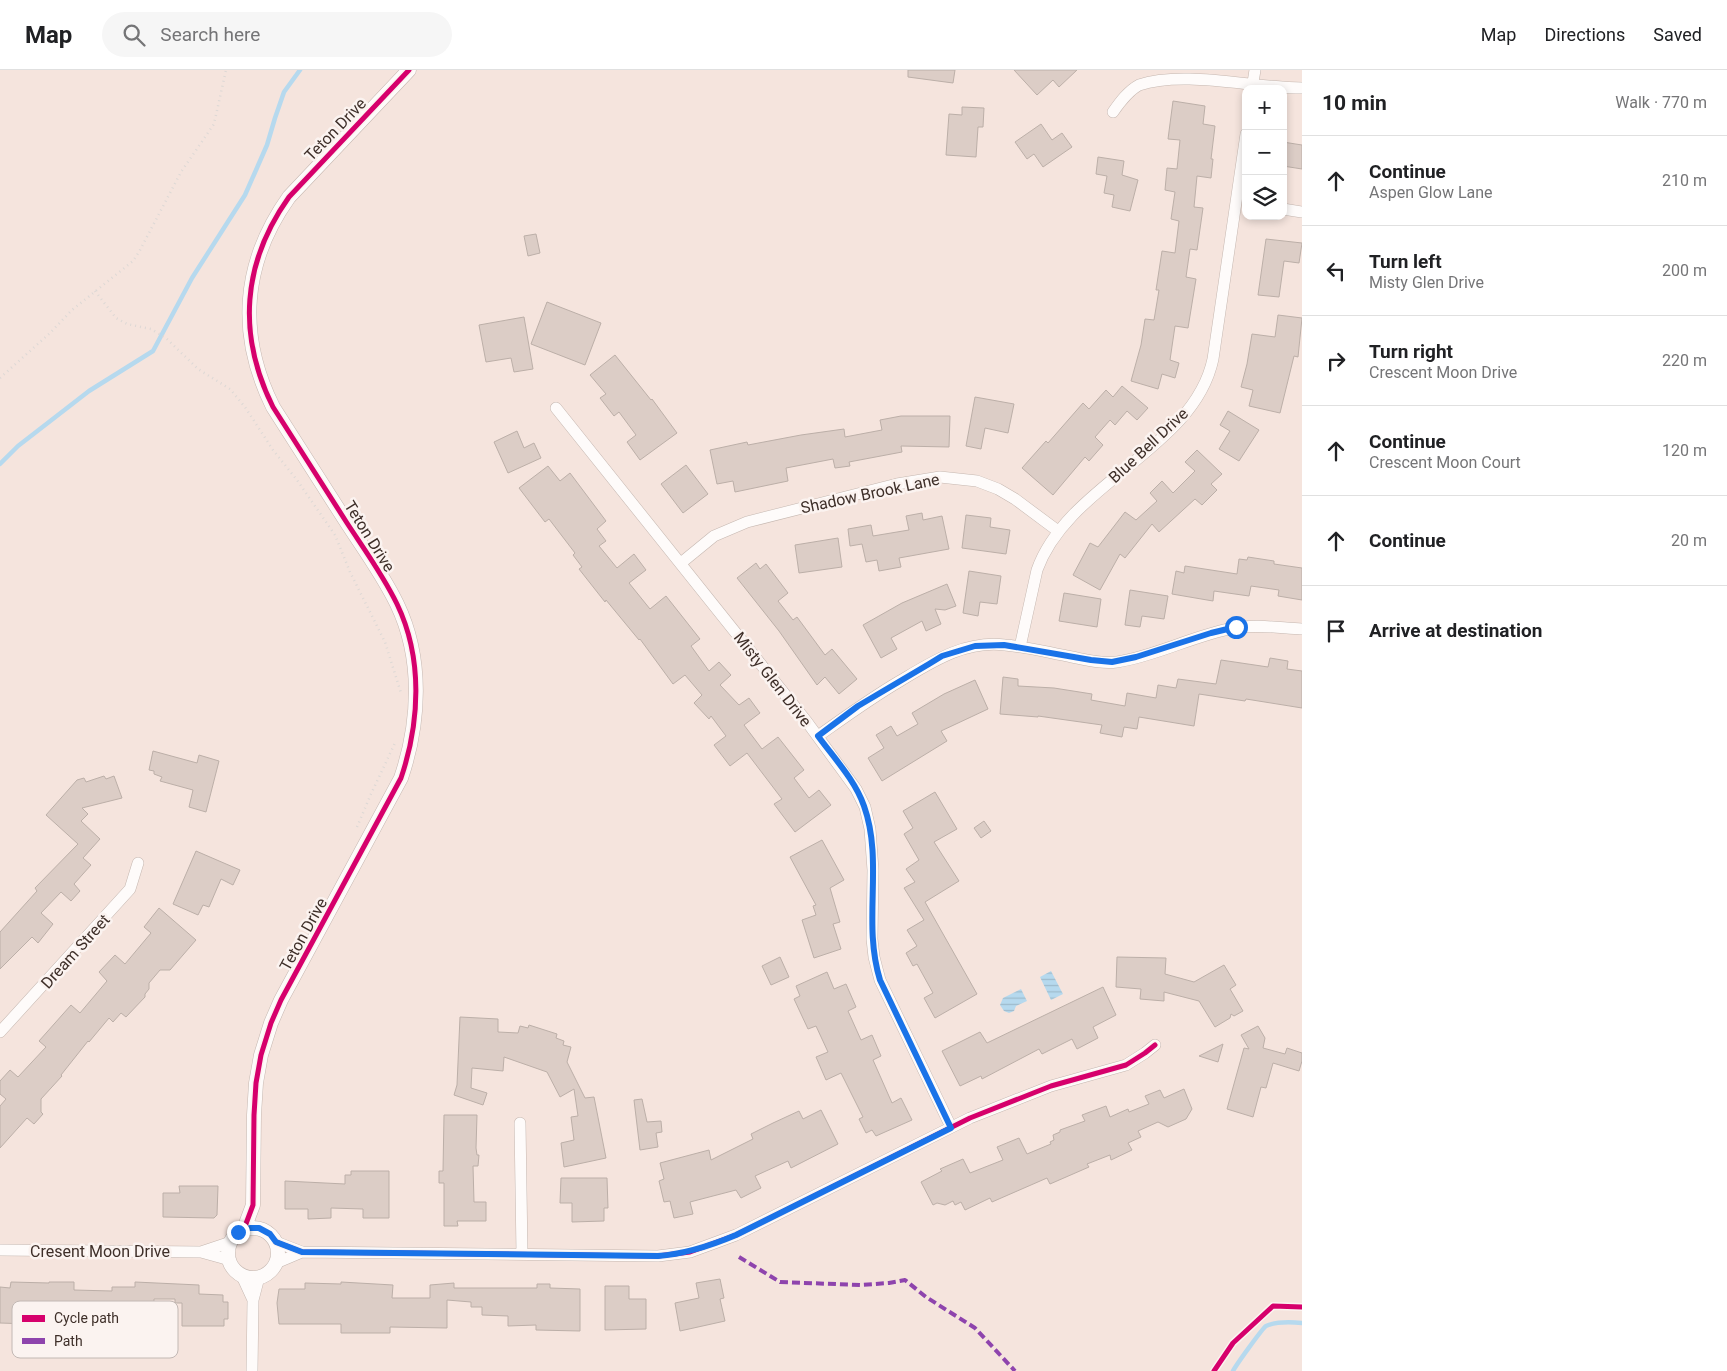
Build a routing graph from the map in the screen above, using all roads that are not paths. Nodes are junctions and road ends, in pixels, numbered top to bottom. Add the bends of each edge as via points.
1 (409, 70) edge
2 (1255, 70) edge
3 (1245, 85) edge
4 (1252, 85) edge
5 (1287, 87) edge
6 (1302, 88) edge
7 (1113, 112) dead end
8 (1243, 175) edge
9 (1241, 203) edge
10 (1287, 210) edge
11 (1302, 212) edge
12 (556, 408) dead end
13 (1058, 532) junction
14 (681, 563) junction
15 (1302, 629) edge
16 (1020, 647) junction
17 (818, 736) junction
18 (138, 863) dead end
19 (0, 1032) edge
20 (1155, 1044) dead end
21 (520, 1123) dead end
22 (951, 1128) junction
23 (253, 1205) junction
24 (262, 1229) junction
25 (244, 1230) junction
26 (231, 1242) junction
27 (276, 1242) junction
28 (0, 1250) edge
29 (201, 1252) junction
30 (302, 1252) junction
31 (522, 1254) junction
32 (230, 1260) junction
33 (276, 1263) junction
34 (241, 1274) junction
35 (259, 1277) junction
36 (253, 1300) junction
37 (252, 1371) edge

1 - 23 street, Teton Drive via 289,196 265,238 250,287 251,344 262,384 273,407 397,604 411,647 417,695 411,746 401,778 281,1000 263,1048 254,1099
2 - 4 street
3 - 7 street via 1180,75 1157,78 1138,85
5 - 6 street
8 - 9 street, Blue Bell Drive
9 - 13 street, Blue Bell Drive via 1213,359 1203,388 1174,426 1088,501
10 - 11 street
12 - 14 street, Misty Glen Drive
13 - 14 street, Shadow Brook Lane via 998,489 977,481 940,477 747,522 714,536
13 - 16 street, Blue Bell Drive via 1037,570
14 - 17 street, Misty Glen Drive
15 - 16 street via 1236,627 1112,662
16 - 17 street via 1002,644 975,646 942,656 858,706
17 - 22 street, Misty Glen Drive via 865,807 872,849 871,932 876,969
18 - 19 street, Dream Street via 130,889
20 - 22 street via 1126,1065 1051,1086
21 - 31 street
22 - 31 street via 736,1235 690,1252 658,1256
23 - 24 street, Teton Drive
23 - 25 street, Teton Drive
24 - 25 street
24 - 27 street
25 - 26 street
26 - 29 street, Cresent Moon Drive
26 - 32 street
27 - 30 street
27 - 33 street
28 - 29 street, Cresent Moon Drive
29 - 32 street, Cresent Moon Drive
30 - 31 street
30 - 33 street
32 - 34 street
33 - 35 street via 268,1273
34 - 35 street
34 - 36 street
35 - 36 street
36 - 37 street

